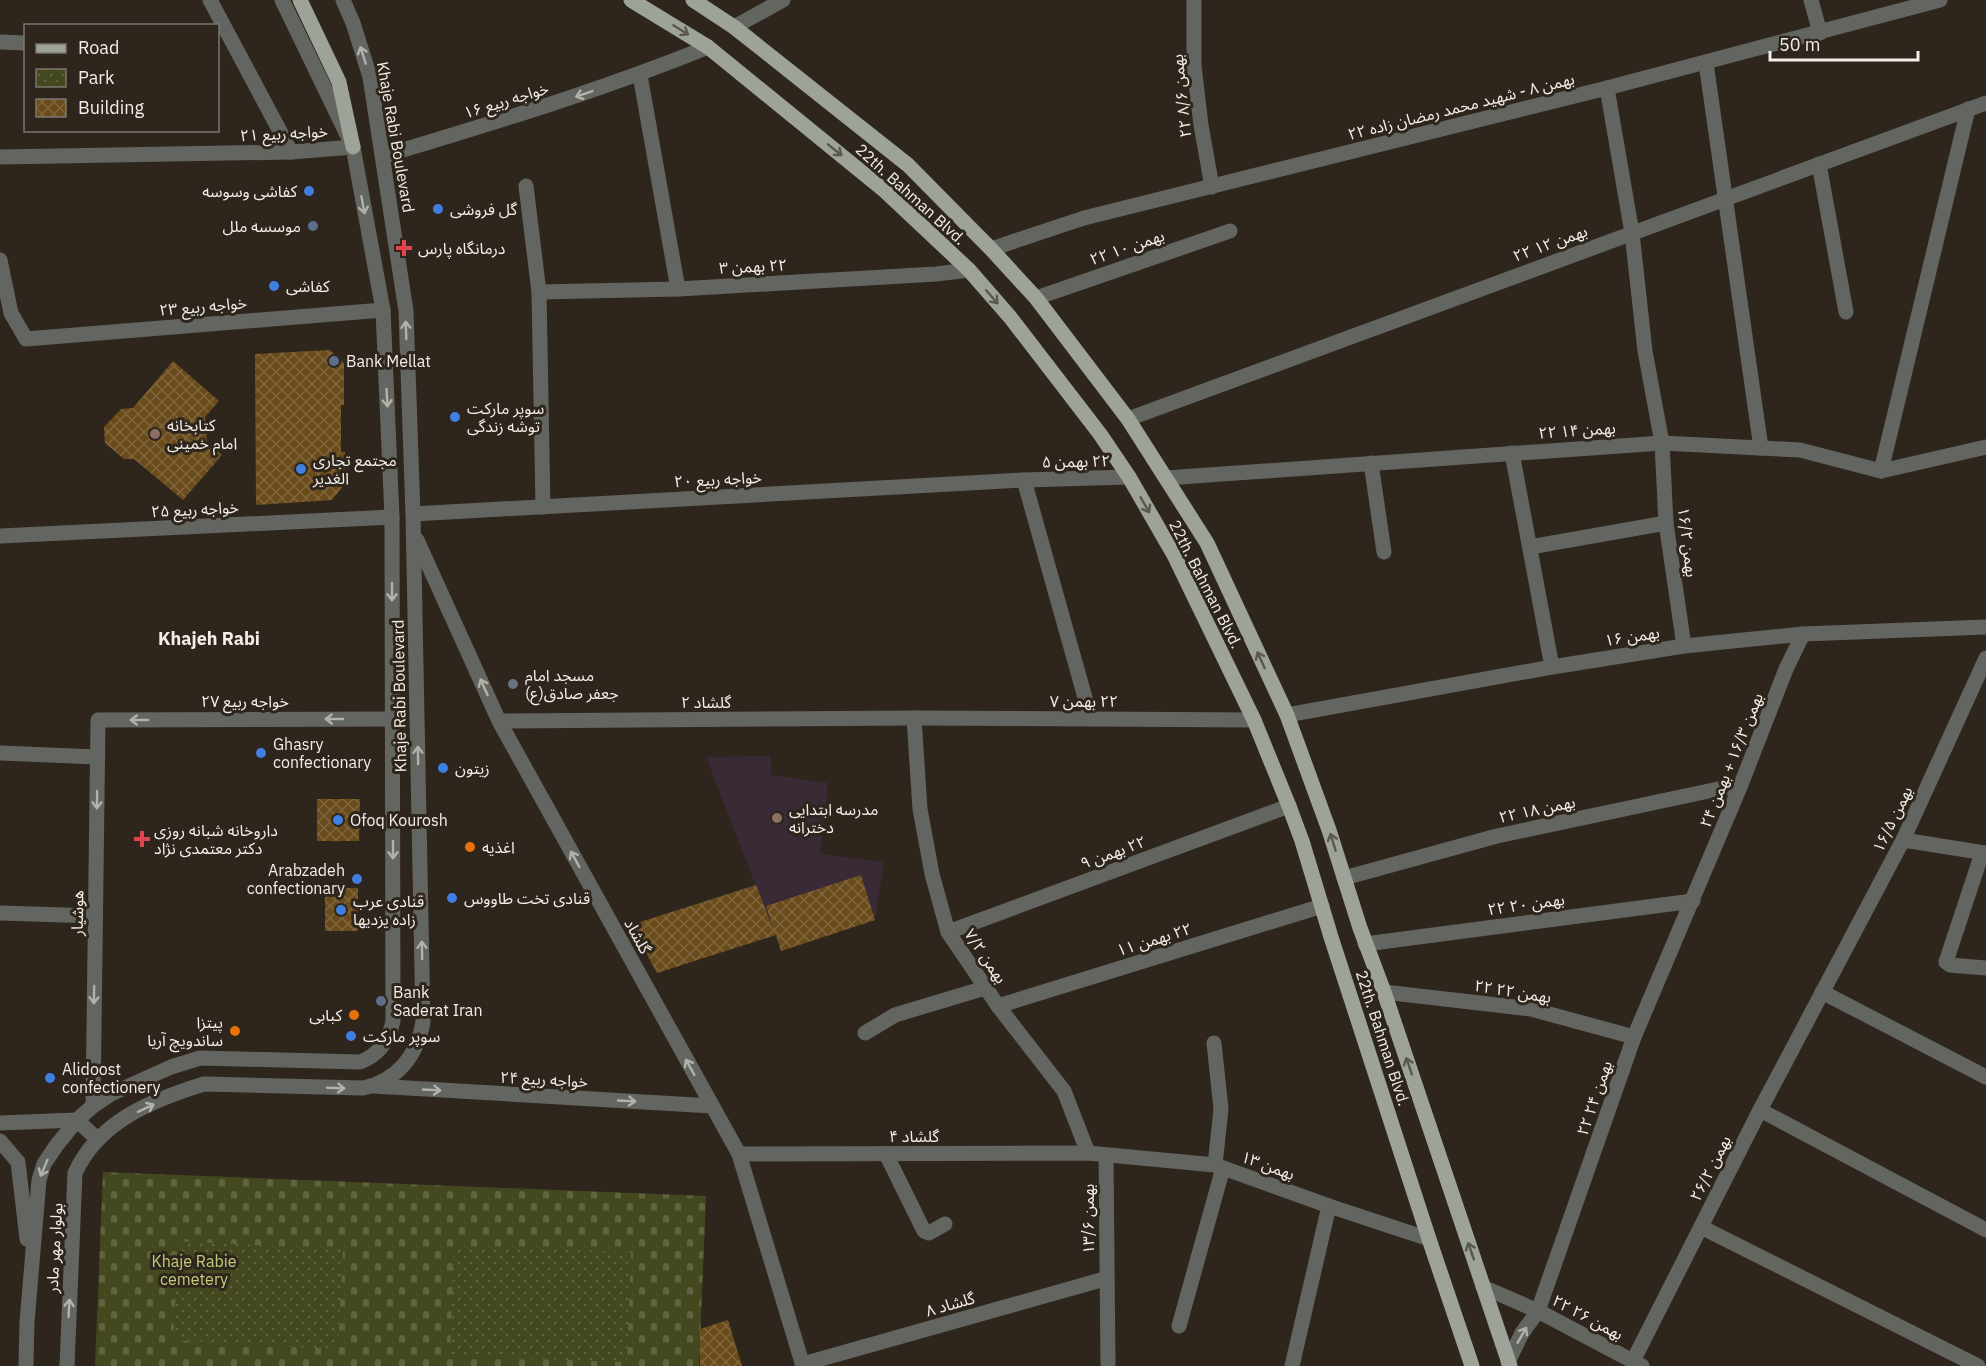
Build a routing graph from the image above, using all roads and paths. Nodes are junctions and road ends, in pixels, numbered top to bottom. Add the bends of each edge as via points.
1 (210, 0) edge
2 (282, 0) edge
3 (300, 0) edge
4 (343, 0) edge
5 (631, 0) edge
6 (693, 0) edge
7 (783, 0) edge
8 (1194, 0) edge
9 (1811, 0) edge
10 (1940, 0) edge
11 (734, 27) junction
12 (1820, 33) junction
13 (0, 42) edge
14 (24, 43) edge
15 (219, 45) edge
16 (234, 46) junction
17 (708, 47) junction
18 (1706, 63) junction
19 (640, 75) junction
20 (1607, 88) junction
21 (1986, 104) edge
22 (1968, 109) junction
23 (353, 147) junction
24 (291, 152) junction
25 (383, 156) junction
26 (0, 157) edge
27 (1819, 164) junction
28 (526, 186) dead end
29 (1212, 187) junction
30 (1726, 198) junction
31 (1230, 231) dead end
32 (1632, 232) junction
33 (991, 249) junction
34 (0, 260) edge
35 (969, 270) junction
36 (678, 289) junction
37 (539, 292) junction
38 (1036, 298) junction
39 (383, 310) junction
40 (1846, 312) dead end
41 (6, 316) edge
42 (1128, 419) junction
43 (1662, 443) junction
44 (1986, 447) edge
45 (1761, 448) junction
46 (1512, 453) junction
47 (1371, 463) junction
48 (1881, 471) junction
49 (1129, 477) junction
50 (1166, 478) junction
51 (1024, 480) junction
52 (543, 507) junction
53 (413, 514) junction
54 (392, 517) junction
55 (1666, 523) junction
56 (414, 534) junction
57 (0, 536) edge
58 (1530, 547) junction
59 (1384, 552) dead end
60 (1986, 627) edge
61 (1803, 634) junction
62 (1684, 646) junction
63 (1986, 658) edge
64 (1552, 667) junction
65 (1287, 715) junction
66 (393, 718) junction
67 (914, 718) junction
68 (1091, 719) junction
69 (98, 720) joint
70 (1254, 720) junction
71 (499, 721) junction
72 (0, 753) edge
73 (98, 756) junction
74 (1740, 787) junction
75 (1289, 806) junction
76 (1903, 840) junction
77 (1984, 853) edge
78 (1344, 878) junction
79 (1693, 901) junction
80 (1322, 906) junction
81 (0, 913) edge
82 (95, 916) junction
83 (948, 932) junction
84 (1365, 944) junction
85 (1986, 969) edge
86 (985, 988) junction
87 (1384, 992) junction
88 (1822, 992) junction
89 (998, 1006) junction
90 (865, 1033) dead end
91 (1634, 1037) junction
92 (1214, 1043) dead end
93 (1986, 1077) edge
94 (374, 1086) junction
95 (93, 1106) junction
96 (712, 1106) junction
97 (1760, 1110) junction
98 (77, 1120) junction
99 (0, 1123) edge
100 (97, 1139) junction
101 (0, 1141) edge
102 (1088, 1153) junction
103 (739, 1154) junction
104 (886, 1154) junction
105 (1106, 1155) junction
106 (1219, 1167) junction
107 (1329, 1206) junction
108 (945, 1224) dead end
109 (1701, 1227) junction
110 (1986, 1230) edge
111 (1429, 1239) junction
112 (31, 1277) junction
113 (1107, 1282) junction
114 (1483, 1287) junction
115 (1538, 1311) junction
116 (1179, 1326) dead end
117 (1509, 1364) edge
118 (1638, 1364) edge
119 (803, 1365) edge
120 (26, 1366) edge
121 (67, 1366) edge
122 (1108, 1366) edge
123 (1292, 1366) edge
124 (1472, 1366) edge
125 (1977, 1366) edge

1 - 16 street
2 - 23 street, Khaje Rabi Boulevard
3 - 23 main road via 339,82
25 -> 4 street, Khaje Rabi Boulevard via 370,77
5 -> 17 main road, 22th. Bahman Blvd.
6 - 11 main road, 22th. Bahman Blvd.
7 - 11 street
8 - 29 street, ۲۲ بهمن ۸/۶ via 1194,66
9 - 12 street
10 - 12 street, ۲۲ بهمن ۸ - شهید محمد رمضان زاده
11 - 33 main road, 22th. Bahman Blvd. via 908,165
12 - 18 street, ۲۲ بهمن ۸ - شهید محمد رمضان زاده
13 - 14 street
15 - 16 street
16 - 24 street
17 - 19 street, خواجه ربیع ۱۶
17 -> 35 main road, 22th. Bahman Blvd. via 885,191
18 - 20 street, ۲۲ بهمن ۸ - شهید محمد رمضان زاده
18 - 30 street
19 -> 25 street, خواجه ربیع ۱۶
19 - 36 street
20 - 29 street, ۲۲ بهمن ۸ - شهید محمد رمضان زاده
20 - 32 street, بهمن ۱۶/۲
21 - 22 street, ۲۲ بهمن ۱۲
22 - 27 street, ۲۲ بهمن ۱۲
22 - 48 street
23 - 24 street, خواجه ربیع ۲۱
23 -> 39 street, Khaje Rabi Boulevard
24 - 26 street, خواجه ربیع ۲۱
53 -> 25 street, Khaje Rabi Boulevard via 406,311
27 - 30 street, ۲۲ بهمن ۱۲
27 - 40 street
28 - 37 street
29 - 33 street, ۲۲ بهمن ۸ - شهید محمد رمضان زاده via 1084,218
30 - 32 street, ۲۲ بهمن ۱۲
30 - 45 street
31 - 38 street, ۲۲ بهمن ۱۰
32 - 42 street, ۲۲ بهمن ۱۲
32 - 43 street, بهمن ۱۶/۲ via 1645,351
33 - 38 main road, 22th. Bahman Blvd.
34 - 41 street
35 - 36 street, ٢٢ بهمن ۳
35 -> 49 main road, 22th. Bahman Blvd. via 1010,317
36 - 37 street, ٢٢ بهمن ۳
37 - 52 street
38 - 42 main road, 22th. Bahman Blvd.
39 - 41 street, خواجه ربیع ۲۳ via 26,339
39 -> 54 street, Khaje Rabi Boulevard
42 - 50 main road, 22th. Bahman Blvd.
43 - 45 street, ۲۲ بهمن ۱۴
43 - 46 street, ۲۲ بهمن ۱۴
43 - 55 street, بهمن ۱۶/۲
44 - 48 street, ۲۲ بهمن ۱۴
45 - 48 street, ۲۲ بهمن ۱۴ via 1800,450
46 - 47 street, ۲۲ بهمن ۱۴
46 - 58 street
47 - 50 street, ۲۲ بهمن ۱۴
47 - 59 street
49 - 51 street, ٢٢ بهمن ۵
49 -> 70 main road, 22th. Bahman Blvd. via 1174,555
65 -> 50 main road, 22th. Bahman Blvd. via 1207,543
51 - 52 street, خواجه ربیع ۲۰
51 - 68 street
52 - 53 street, خواجه ربیع ۲۰
53 - 56 street, Khaje Rabi Boulevard
54 - 57 street, خواجه ربیع ۲۵
54 -> 66 street, Khaje Rabi Boulevard
55 - 58 street
55 - 62 street, بهمن ۱۶/۲
71 -> 56 street, گلشاد
94 -> 56 street, Khaje Rabi Boulevard via 410,1058 423,1022
58 - 64 street
60 - 61 street, بهمن ۱۶
61 - 62 street, بهمن ۱۶
61 - 74 street, بهمن ۱۶/۳ + بهمن ۲۴
62 - 64 street, بهمن ۱۶
63 - 76 street, بهمن ۱۶/۵
64 - 65 street, بهمن ۱۶
78 -> 65 main road, 22th. Bahman Blvd.
66 -> 69 street, خواجه ربیع ۲۷
66 -> 95 street, Khaje Rabi Boulevard via 393,1021 384,1043 360,1062 201,1058 171,1067
67 - 68 street, ٢٢ بهمن ٧
67 - 71 street, گلشاد ۲
67 - 83 street, بهمن ۷/۲ via 920,809
68 - 70 street, ٢٢ بهمن ٧
69 - 73 street, هوشیار
70 - 75 main road, 22th. Bahman Blvd.
96 -> 71 street, گلشاد
72 - 73 street
73 -> 82 street, هوشیار
74 - 78 street, ۲۲ بهمن ۱۸ via 1497,836
74 - 79 street, بهمن ۱۶/۳ + بهمن ۲۴
75 - 80 main road, 22th. Bahman Blvd.
75 - 83 street, ٢٢ بهمن ۹
76 - 77 street
76 - 88 street, بهمن ۱۶/۵
77 - 85 street via 1946,962
78 - 84 main road, 22th. Bahman Blvd.
79 - 84 street, ۲۲ بهمن ۲۰
79 - 91 street, ۲۲ بهمن ۲۴
80 - 89 street, ٢٢ بهمن ١١
80 - 111 main road, 22th. Bahman Blvd.
81 - 82 street
82 -> 95 street, هوشیار
83 - 86 street, بهمن ۷/۲
84 - 87 main road, 22th. Bahman Blvd.
86 - 89 street, بهمن ۷/۲
86 - 90 street via 895,1016
87 - 91 street, ۲۲ بهمن ۲۲ via 1532,1009
114 -> 87 main road, 22th. Bahman Blvd.
88 - 93 street
88 - 97 street, بهمن ۲۶/۲
89 - 102 street, بهمن ۷/۲ via 1064,1090
91 - 115 street, ۲۲ بهمن ۲۴
92 - 106 street via 1221,1109
94 -> 96 street, خواجه ربیع ۲۴
100 -> 94 street via 124,1118 204,1084
95 - 98 street, Khaje Rabi Boulevard
96 - 103 street, گلشاد
97 - 109 street, بهمن ۲۶/۲
97 - 110 street
98 - 99 street
98 - 100 street
98 -> 112 street, بولوار مهر مادر via 44,1164 39,1180
121 -> 100 street, بولوار مهر مادر via 75,1173
101 - 112 street via 18,1162
102 - 104 street, گلشاد ۴
102 - 105 street, بهمن ۱۳
103 - 104 street, گلشاد ۴
103 - 119 street, گلشاد
104 - 108 street via 924,1231 929,1233
105 - 106 street, بهمن ۱۳
105 - 113 street, بهمن ۱۳/۶
106 - 107 street, بهمن ۱۳
106 - 116 street
107 - 111 street, بهمن ۱۳
107 - 123 street
109 - 118 street, بهمن ۲۶/۲
109 - 125 street
111 - 124 main road, 22th. Bahman Blvd.
112 - 120 street, بولوار مهر مادر
113 - 119 street, گلشاد ۸ via 1101,1280
113 - 122 street, بهمن ۱۳/۶
114 - 115 street
114 - 117 main road, 22th. Bahman Blvd.
117 -> 115 street, ۲۲ بهمن ۲۶ via 1522,1333
115 - 118 street, ۲۲ بهمن ۲۶

